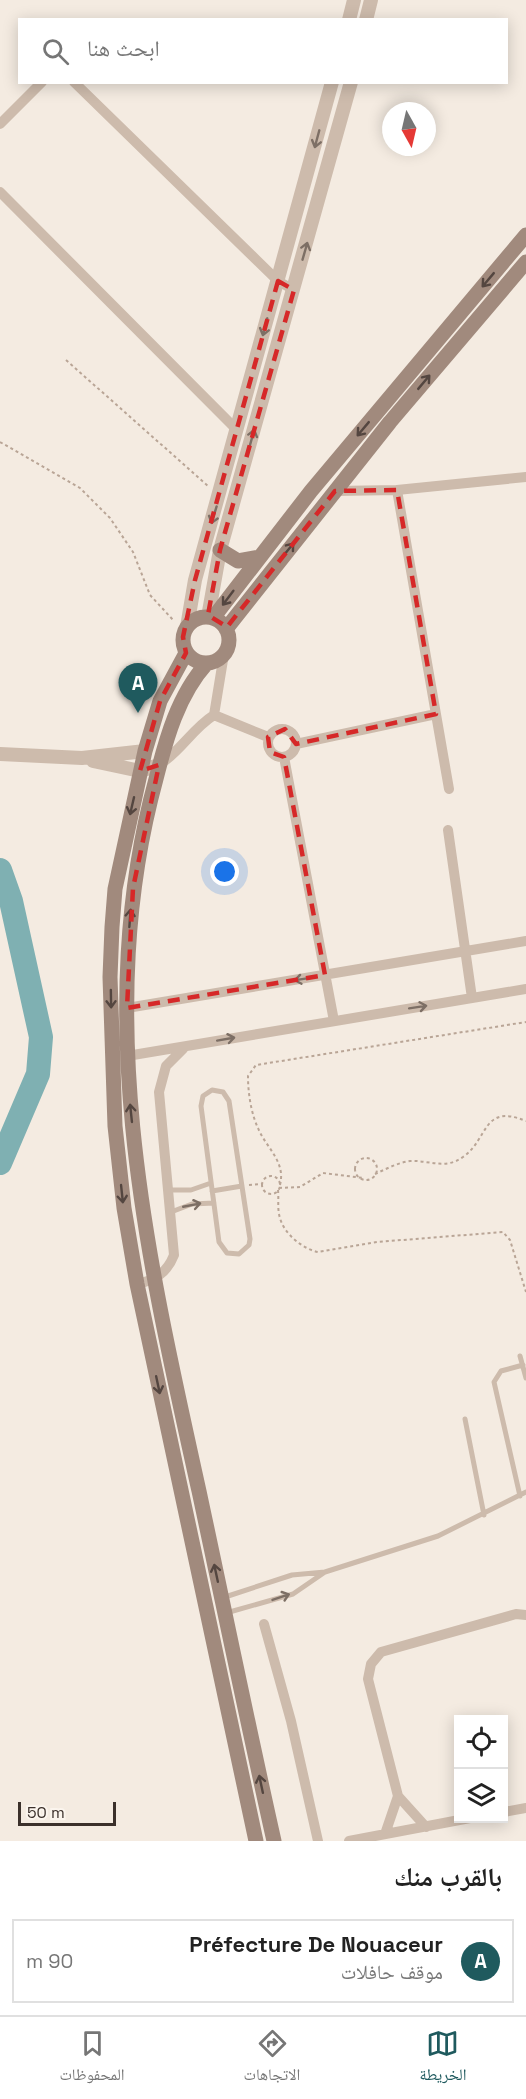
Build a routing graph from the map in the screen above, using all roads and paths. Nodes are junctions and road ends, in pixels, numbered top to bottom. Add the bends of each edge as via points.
1 (354, 0) edge
2 (371, 0) edge
3 (350, 18) edge
4 (366, 18) edge
5 (40, 84) edge
6 (76, 84) edge
7 (331, 84) edge
8 (350, 84) edge
9 (0, 124) edge
10 (0, 192) edge
11 (526, 235) edge
12 (526, 262) edge
13 (278, 281) junction
14 (294, 290) junction
15 (66, 360) dead end
16 (237, 430) junction
17 (0, 442) edge
18 (526, 477) edge
19 (397, 490) junction
20 (335, 491) junction
21 (220, 495) junction
22 (220, 550) junction
23 (260, 557) junction
24 (210, 617) junction
25 (185, 629) junction
26 (226, 629) junction
27 (186, 653) junction
28 (224, 654) junction
29 (207, 663) junction
30 (436, 714) junction
31 (214, 715) junction
32 (268, 737) junction
33 (296, 744) junction
34 (145, 751) junction
35 (0, 754) edge
36 (284, 757) junction
37 (82, 758) junction
38 (159, 765) junction
39 (140, 771) junction
40 (449, 789) dead end
41 (448, 830) dead end
42 (526, 941) edge
43 (466, 951) junction
44 (325, 975) junction
45 (526, 989) edge
46 (472, 998) junction
47 (128, 1008) junction
48 (334, 1021) junction
49 (526, 1022) edge
50 (186, 1047) junction
51 (127, 1056) junction
52 (526, 1120) edge
53 (375, 1174) junction
54 (363, 1178) junction
55 (211, 1183) junction
56 (242, 1186) junction
57 (279, 1188) junction
58 (169, 1191) junction
59 (212, 1191) junction
60 (214, 1203) junction
61 (171, 1212) junction
62 (154, 1280) junction
63 (137, 1284) junction
64 (526, 1292) edge
65 (520, 1356) dead end
66 (523, 1365) junction
67 (526, 1378) edge
68 (465, 1419) dead end
69 (526, 1492) edge
70 (520, 1496) junction
71 (483, 1515) junction
72 (325, 1572) junction
73 (223, 1606) junction
74 (205, 1610) junction
75 (526, 1615) edge
76 (264, 1624) dead end
77 (398, 1796) junction
78 (526, 1808) edge
79 (508, 1811) edge
80 (454, 1821) edge
81 (426, 1827) junction
82 (385, 1834) junction
83 (256, 1841) edge
84 (274, 1841) edge
85 (318, 1841) edge
86 (349, 1841) edge

1 - 3 street
2 - 4 street
5 - 9 street
6 - 13 street
7 -> 13 street
14 -> 8 street
10 - 16 street
11 -> 23 main road
20 -> 12 main road
13 - 14 street
13 -> 16 street
22 -> 14 street
15 - 21 path
16 - 21 street
17 - 25 path via 80,488 110,518 134,552 150,595
18 - 19 street
19 - 20 street
19 - 30 street
26 -> 20 main road
21 -> 25 street
22 - 23 main road via 238,561
22 - 24 street
23 -> 24 main road
24 - 25 main road via 196,619
24 - 26 main road
25 - 27 main road
26 - 28 main road via 229,642
27 - 29 main road
27 - 34 main road via 160,701
28 - 29 main road
28 - 31 street
29 - 38 main road via 173,721
30 - 33 street
30 - 40 street
31 - 32 street
31 - 38 street via 197,726 171,758
32 - 33 street via 275,730 285,729 294,734
32 - 36 street via 270,752
33 - 36 street via 292,753
34 - 37 street
34 - 39 main road
35 - 37 street
36 - 44 street
37 - 39 street
38 - 39 street
47 -> 38 main road via 133,888
39 -> 63 main road via 115,890 110,977 115,1126
41 - 43 street
42 - 43 street
43 - 44 street
43 - 46 street
44 -> 47 street
44 - 48 street
45 - 46 street
48 -> 46 street
47 - 51 main road
50 -> 48 street
49 - 57 path via 256,1065 248,1076 253,1114 279,1163
50 - 51 street
50 - 58 street via 172,1059 160,1083
62 -> 51 main road via 140,1198
52 - 53 path via 507,1115 490,1121 473,1148 452,1163 406,1162
53 - 54 path
53 - 54 path via 374,1161 361,1159 356,1167
54 - 57 path via 322,1173 300,1187
55 - 56 lane via 201,1101 207,1092 218,1090 229,1101
55 - 58 lane via 191,1190
55 - 59 lane
56 - 59 lane
56 - 60 lane via 250,1239 239,1254 227,1253 222,1248
57 - 57 path via 273,1176 265,1177 261,1184 268,1193
57 - 64 path via 279,1218 284,1229 318,1252 377,1242 503,1232 510,1240
58 - 61 street
59 - 60 lane
61 -> 60 lane via 192,1204
61 - 62 street via 174,1255 170,1265
62 - 63 street
73 -> 62 main road
63 -> 74 main road
65 - 66 lane
66 - 67 lane
66 - 70 lane via 501,1371 494,1382
68 - 71 lane
69 - 70 lane
70 - 71 lane
71 - 72 lane via 438,1536
72 - 73 lane via 292,1575
73 -> 72 lane via 285,1597
73 - 74 main road
84 -> 73 main road
74 - 83 main road
75 - 77 street via 516,1614 375,1656 368,1679
76 - 85 street
77 - 81 street
77 - 82 street
78 - 79 street
80 - 81 street
81 - 82 street
82 - 86 street

